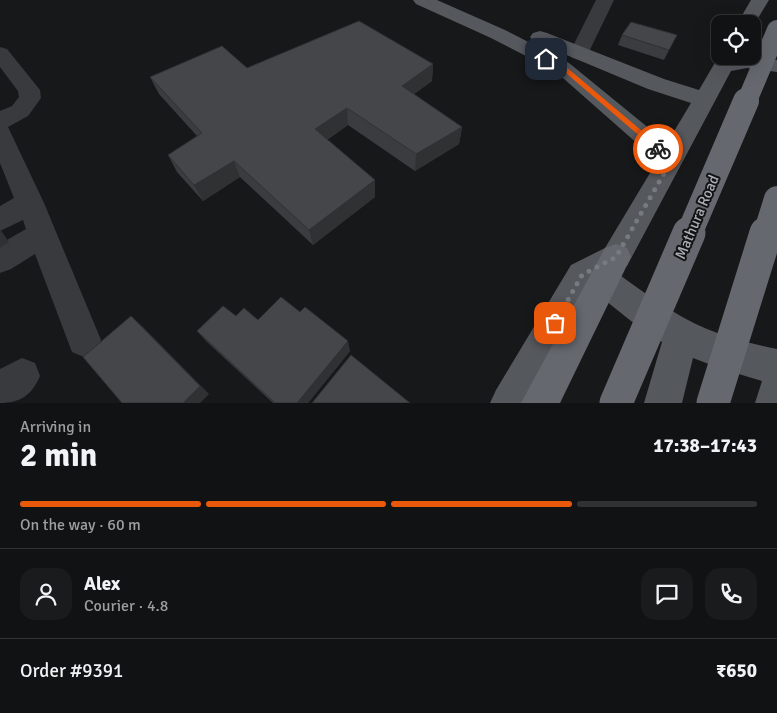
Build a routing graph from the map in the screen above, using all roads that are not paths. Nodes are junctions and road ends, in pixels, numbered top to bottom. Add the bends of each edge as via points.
1 (422, 0) edge
2 (454, 0) edge
3 (605, 0) edge
4 (760, 0) edge
5 (751, 15) edge
6 (777, 30) edge
7 (0, 53) edge
8 (579, 54) junction
9 (761, 64) edge
10 (724, 65) edge
11 (777, 66) edge
12 (9, 79) edge
13 (705, 100) junction
14 (0, 121) edge
15 (0, 133) edge
16 (670, 163) junction
17 (7, 174) edge
18 (777, 199) edge
19 (30, 203) junction
20 (0, 219) edge
21 (42, 236) junction
22 (0, 260) edge
23 (610, 269) junction
24 (682, 335) junction
25 (84, 340) dead end
26 (777, 367) edge
27 (777, 388) edge
28 (509, 403) edge
29 (540, 403) edge
30 (616, 403) edge
31 (663, 403) edge
32 (713, 403) edge
33 (774, 403) edge

1 - 16 main road via 562,67 657,147
2 - 8 main road
3 - 8 street
4 - 5 main road
6 - 30 highway, Mathura Road, bridge
7 - 12 street
8 - 13 main road
9 - 11 main road
10 - 13 main road
12 - 14 street via 29,90 30,98 20,111
13 - 16 main road
15 - 17 street
16 - 23 main road
17 - 19 street
18 - 32 highway, bridge
19 - 20 street
19 - 21 street
21 - 22 street
21 - 25 street
23 - 24 main road via 625,297
23 - 28 main road via 582,275
23 - 29 highway
24 - 26 main road via 713,349
24 - 31 main road
27 - 33 main road

